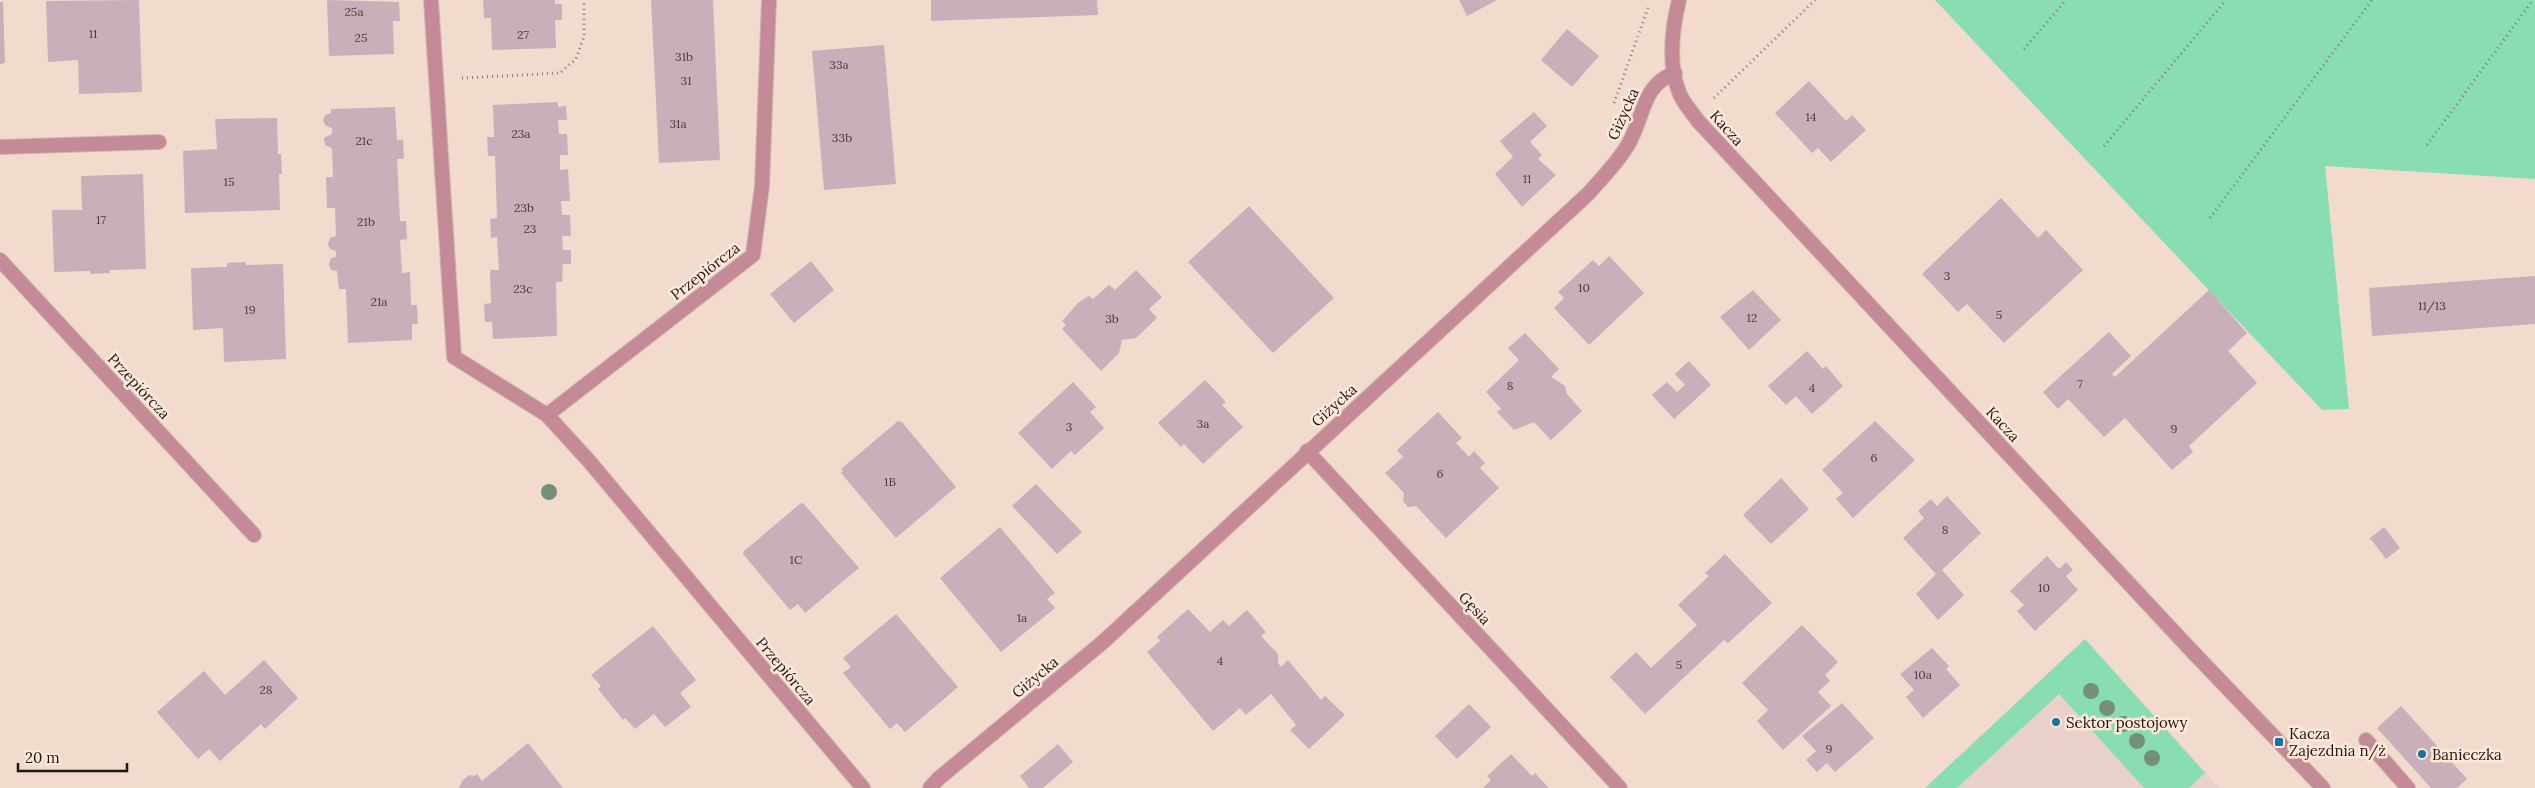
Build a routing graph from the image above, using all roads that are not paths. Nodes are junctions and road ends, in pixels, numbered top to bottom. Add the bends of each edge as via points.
1 (431, 0) edge
2 (769, 0) edge
3 (1679, 0) edge
4 (1675, 73) junction
5 (159, 142) dead end
6 (0, 147) edge
7 (0, 260) edge
8 (547, 415) junction
9 (1307, 451) junction
10 (254, 534) dead end
11 (2366, 740) dead end
12 (863, 788) edge
13 (930, 788) edge
14 (1620, 788) edge
15 (2323, 788) edge
16 (2408, 788) edge

1 - 8 street, Przepiórcza via 454,357
2 - 8 street, Przepiórcza via 762,186 753,255
3 - 4 street via 1673,39
4 - 9 street, Giżycka via 1664,76 1654,85 1626,150 1589,193
4 - 15 street, Kacza via 1679,93 1698,121
5 - 6 street
7 - 10 street, Przepiórcza
8 - 12 street, Przepiórcza
9 - 13 street, Giżycka via 1103,642
9 - 14 street, Gęsia
11 - 16 street

